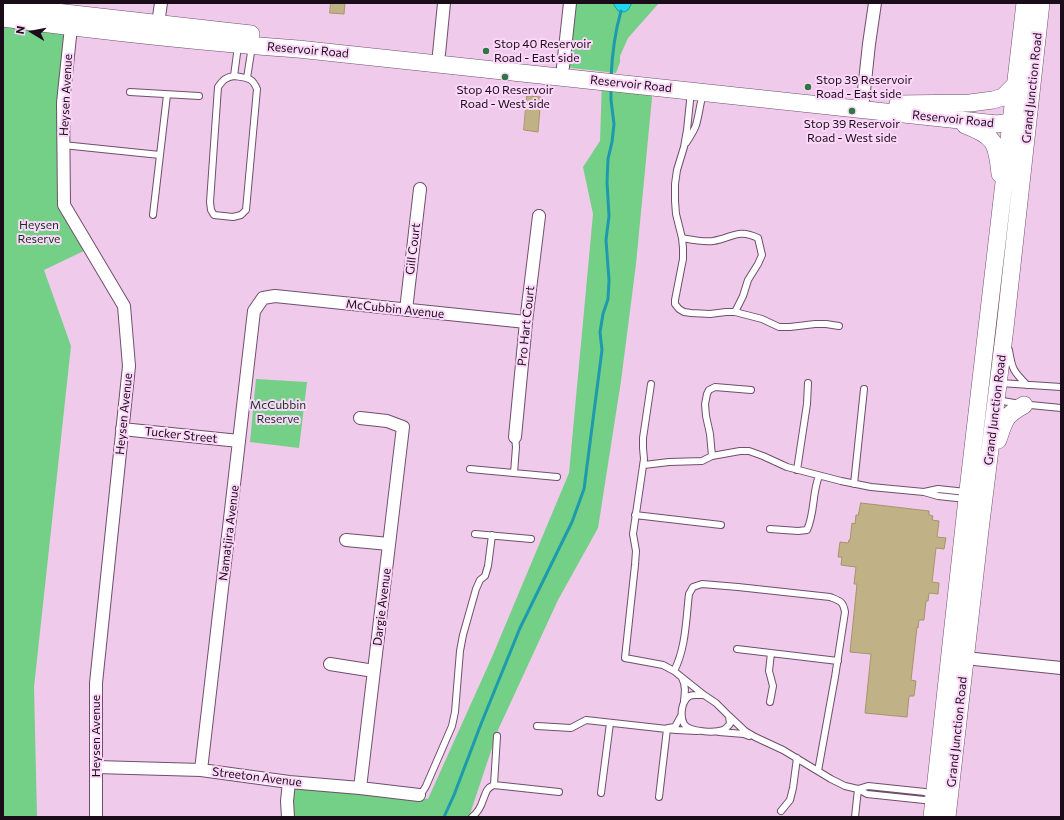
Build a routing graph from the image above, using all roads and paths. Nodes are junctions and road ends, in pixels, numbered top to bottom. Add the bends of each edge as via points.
1 (161, 3) edge
2 (444, 3) edge
3 (570, 3) edge
4 (875, 3) edge
5 (1025, 3) edge
6 (1041, 3) edge
7 (3, 6) edge
8 (42, 17) junction
9 (3, 18) edge
10 (72, 20) junction
11 (158, 30) junction
12 (245, 45) junction
13 (438, 59) junction
14 (563, 72) junction
15 (234, 76) junction
16 (247, 78) junction
17 (629, 79) junction
18 (1016, 84) junction
19 (696, 91) junction
20 (130, 92) dead end
21 (167, 95) junction
22 (198, 96) dead end
23 (895, 104) junction
24 (862, 105) junction
25 (947, 118) junction
26 (1020, 123) junction
27 (64, 145) junction
28 (684, 147) junction
29 (160, 155) junction
30 (420, 189) dead end
31 (1002, 202) junction
32 (153, 215) dead end
33 (539, 216) dead end
34 (682, 238) junction
35 (263, 298) joint
36 (406, 310) junction
37 (735, 312) junction
38 (526, 322) junction
39 (839, 326) dead end
40 (1005, 328) junction
41 (808, 383) dead end
42 (650, 384) dead end
43 (1027, 385) junction
44 (1061, 387) edge
45 (864, 389) dead end
46 (751, 390) dead end
47 (980, 390) junction
48 (997, 392) junction
49 (1024, 405) junction
50 (1061, 408) edge
51 (360, 418) dead end
52 (122, 429) junction
53 (515, 437) joint
54 (239, 441) junction
55 (712, 456) junction
56 (644, 466) junction
57 (470, 469) dead end
58 (797, 470) junction
59 (514, 473) junction
60 (987, 473) junction
61 (819, 476) junction
62 (557, 477) dead end
63 (854, 484) junction
64 (968, 496) junction
65 (636, 515) junction
66 (721, 525) dead end
67 (770, 529) dead end
68 (475, 534) dead end
69 (492, 535) junction
70 (531, 539) dead end
71 (346, 540) dead end
72 (389, 544) junction
73 (737, 649) dead end
74 (771, 653) junction
75 (957, 657) junction
76 (838, 661) junction
77 (330, 664) dead end
78 (1061, 668) edge
79 (374, 671) junction
80 (674, 671) junction
81 (681, 676) junction
82 (704, 695) junction
83 (684, 701) junction
84 (770, 702) dead end
85 (681, 716) junction
86 (730, 716) junction
87 (610, 723) junction
88 (537, 726) dead end
89 (667, 729) junction
90 (697, 731) junction
91 (714, 732) junction
92 (496, 736) dead end
93 (755, 737) junction
94 (956, 738) junction
95 (797, 758) junction
96 (96, 767) junction
97 (201, 770) junction
98 (818, 771) junction
99 (289, 782) junction
100 (494, 785) junction
101 (360, 788) junction
102 (858, 789) junction
103 (559, 792) dead end
104 (602, 793) dead end
105 (418, 795) joint
106 (659, 797) dead end
107 (934, 798) junction
108 (781, 811) dead end
109 (96, 817) edge
110 (288, 817) edge
111 (472, 817) edge
112 (855, 817) edge
113 (932, 817) edge
114 (947, 817) edge

1 - 11 street
2 - 13 street
3 - 14 street
4 - 24 street
5 - 18 main road, Grand Junction Road
6 - 26 main road, Grand Junction Road
7 - 8 main road, Reservoir Road
8 - 9 main road, Reservoir Road
8 - 10 main road, Reservoir Road
10 - 11 main road, Reservoir Road
10 - 27 street, Heysen Avenue via 63,103
11 - 12 main road, Reservoir Road
11 - 13 main road, Reservoir Road
12 - 13 main road, Reservoir Road
12 - 15 lane
12 - 16 lane
13 - 14 main road, Reservoir Road
14 - 17 main road, Reservoir Road
15 - 16 lane
15 - 16 lane via 222,81 218,87 210,202 214,215 234,217 246,210 257,89 254,82
17 - 19 main road, Reservoir Road
17 - 24 main road, Reservoir Road
18 - 23 main road via 1003,97 993,100 970,103
18 - 26 main road, Grand Junction Road
19 - 24 main road, Reservoir Road
19 - 28 lane via 690,101
19 - 28 lane via 700,104 699,113
20 - 21 lane
21 - 22 lane
21 - 29 lane
23 - 24 main road, Reservoir Road
23 - 26 main road, Reservoir Road via 999,115
24 - 25 main road, Reservoir Road
25 - 26 main road, Reservoir Road via 997,124
25 - 31 main road via 981,132 992,141 997,152
26 - 31 main road, Grand Junction Road
26 - 40 main road, Grand Junction Road
27 - 29 lane
27 - 52 street, Heysen Avenue via 64,205 124,306 129,366
28 - 34 lane via 676,170 675,184 676,214
29 - 32 lane
30 - 36 street, Gill Court
31 - 47 main road, Grand Junction Road
33 - 38 street, Pro Hart Court
34 - 37 lane via 683,259 674,300 679,309 691,314
34 - 37 lane via 707,242 742,233 758,238 762,255
35 - 36 street, McCubbin Avenue via 275,296
35 - 54 street, Namatjira Avenue via 254,310
36 - 38 street, McCubbin Avenue
37 - 39 lane via 762,319 779,327 826,324
38 - 53 street, Pro Hart Court
40 - 43 lane via 1013,370
40 - 48 main road, Grand Junction Road
41 - 58 lane
42 - 56 lane via 643,438
43 - 44 lane
43 - 48 lane
45 - 63 lane
46 - 55 lane via 715,387 707,394 705,410
47 - 48 main road
47 - 64 main road, Grand Junction Road
48 - 49 lane
48 - 60 main road, Grand Junction Road
49 - 50 lane
49 - 60 main road via 1013,411 1006,420
51 - 72 street, Dargie Avenue via 403,426
52 - 54 street, Tucker Street
52 - 96 street, Heysen Avenue via 96,684
53 - 59 lane
54 - 97 street, Namatjira Avenue
55 - 56 lane via 702,461
55 - 58 lane via 749,451
56 - 65 lane
57 - 59 lane
58 - 61 lane
59 - 62 lane
60 - 75 main road, Grand Junction Road
61 - 63 lane
61 - 67 lane via 811,522 807,530
63 - 64 lane via 938,496
64 - 75 main road, Grand Junction Road
65 - 66 lane
65 - 80 lane via 633,534 635,565 625,658 663,664
68 - 69 lane
69 - 70 lane
69 - 105 lane via 488,566 476,590 463,635 452,726 426,786
71 - 72 street
72 - 79 street, Dargie Avenue
73 - 74 lane
74 - 76 lane
74 - 84 lane via 770,671 773,686
75 - 78 street
75 - 94 main road, Grand Junction Road
75 - 107 main road, Grand Junction Road
76 - 80 lane via 845,612 840,601 830,597 702,584 693,587 689,594 682,651
76 - 98 lane
77 - 79 street
79 - 101 street, Dargie Avenue
80 - 81 lane
81 - 82 lane
81 - 83 lane via 685,690
82 - 83 lane via 689,696
82 - 86 lane
83 - 85 lane
85 - 89 lane via 675,726
85 - 90 lane via 688,728
86 - 91 lane via 727,728
86 - 93 lane
87 - 88 lane via 586,720 572,728
87 - 89 lane
87 - 104 lane
89 - 90 lane
89 - 106 lane
90 - 91 lane
91 - 93 lane
92 - 100 lane
93 - 95 lane
94 - 107 main road via 944,788 940,796
94 - 114 main road, Grand Junction Road
95 - 98 lane
95 - 108 lane via 790,800
96 - 97 street, Streeton Avenue
96 - 109 street, Heysen Avenue
97 - 99 street, Streeton Avenue
98 - 102 lane via 845,786
99 - 101 street, Streeton Avenue
99 - 110 street
100 - 103 lane
100 - 111 lane via 486,791 483,802
101 - 105 street, Streeton Avenue
102 - 107 lane via 867,794 924,800
102 - 112 lane
107 - 113 main road, Grand Junction Road

